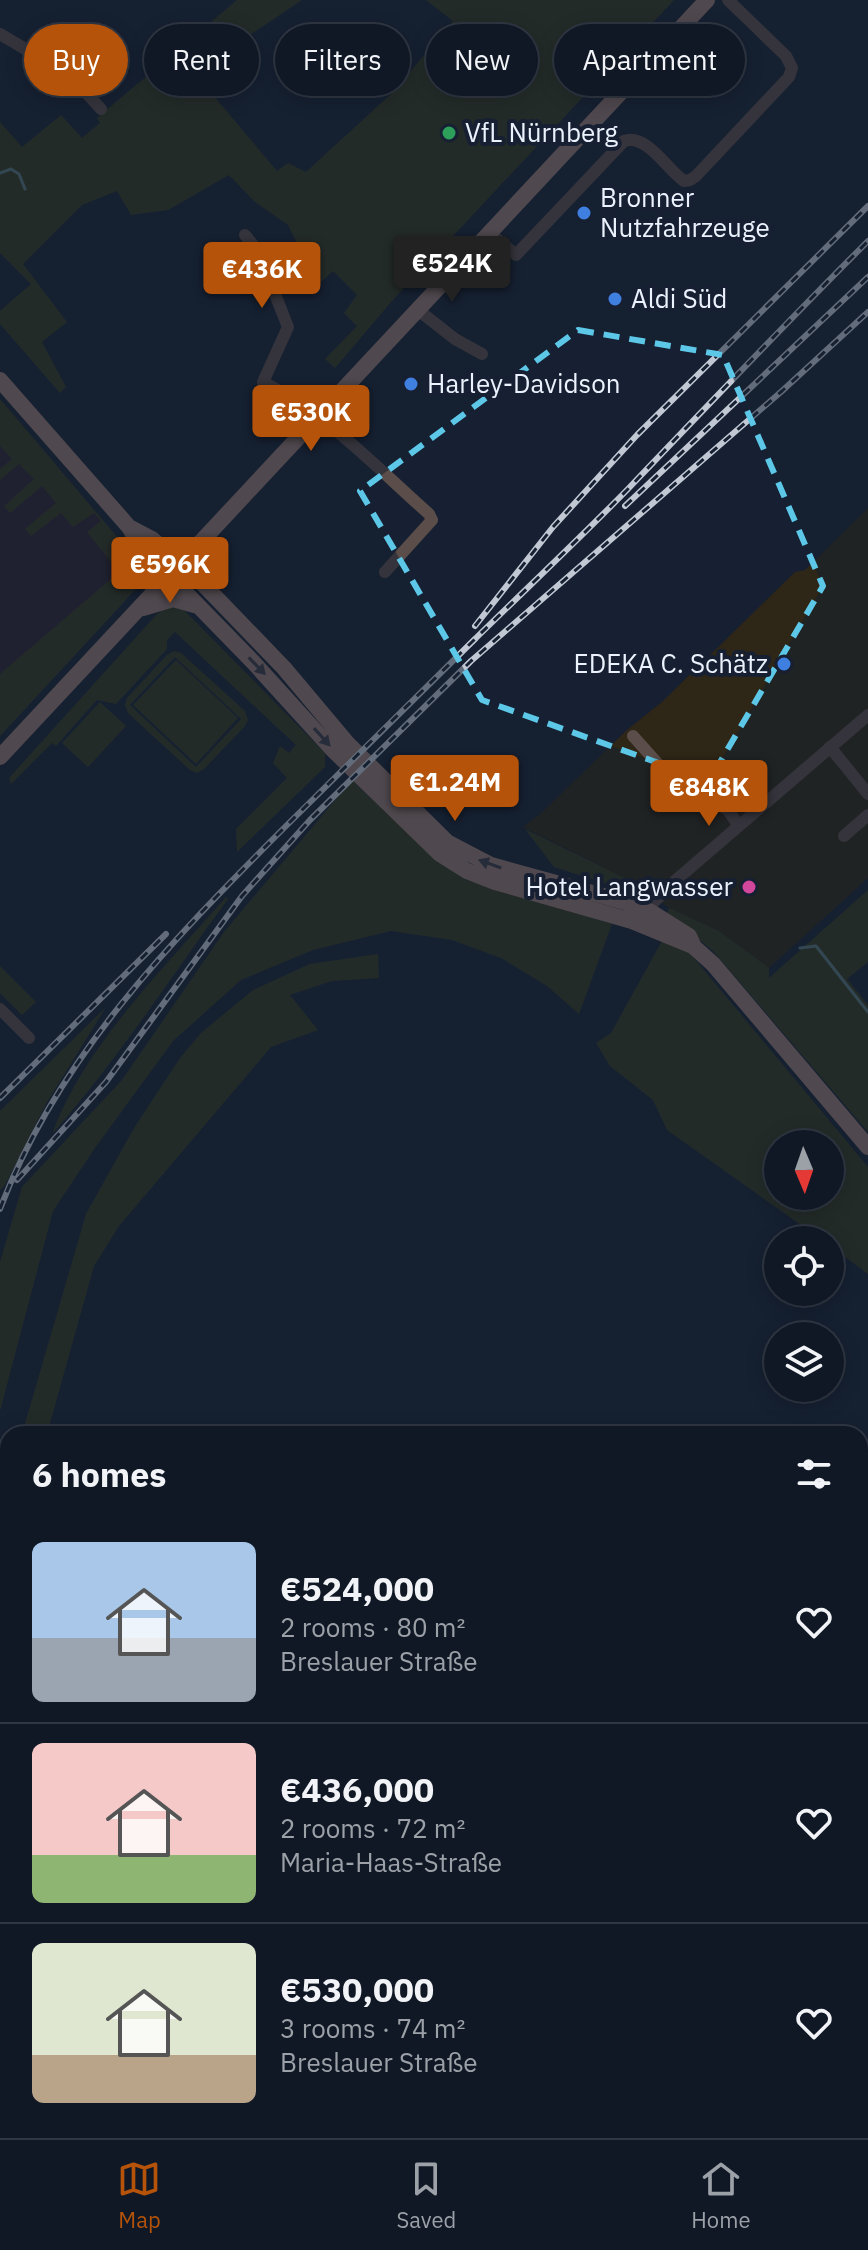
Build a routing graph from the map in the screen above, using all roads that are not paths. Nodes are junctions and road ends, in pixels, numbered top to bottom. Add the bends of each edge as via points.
1 (707, 0) edge
2 (728, 0) edge
3 (0, 34) edge
4 (101, 109) dead end
5 (490, 233) junction
6 (245, 235) dead end
7 (418, 310) junction
8 (482, 354) dead end
9 (0, 380) edge
10 (318, 415) junction
11 (175, 569) junction
12 (385, 572) dead end
13 (199, 607) junction
14 (141, 609) junction
15 (868, 715) edge
16 (633, 736) dead end
17 (830, 747) junction
18 (0, 757) edge
19 (868, 794) edge
20 (868, 815) edge
21 (739, 826) junction
22 (844, 836) dead end
23 (641, 916) junction
24 (0, 1009) edge
25 (29, 1038) dead end
26 (868, 1147) edge

1 - 5 main road
2 - 5 street via 792,68 690,180 678,177 642,143 630,139 516,255
3 - 4 street via 70,75
5 - 7 main road
6 - 10 street via 258,251 288,327 263,382
7 - 8 street
7 - 10 main road
9 - 11 main road via 141,547
10 - 11 main road
10 - 12 street via 432,520
11 - 13 main road
11 - 14 main road
23 -> 11 main road via 491,865 447,842 356,753 284,668
13 - 14 main road via 170,599
13 -> 23 main road via 440,854 502,885
14 - 18 main road
15 - 17 street
16 - 21 street via 668,775 728,810
17 - 19 street
17 - 21 street
20 - 22 street
21 - 23 street
23 - 26 main road via 685,933
24 - 25 street

